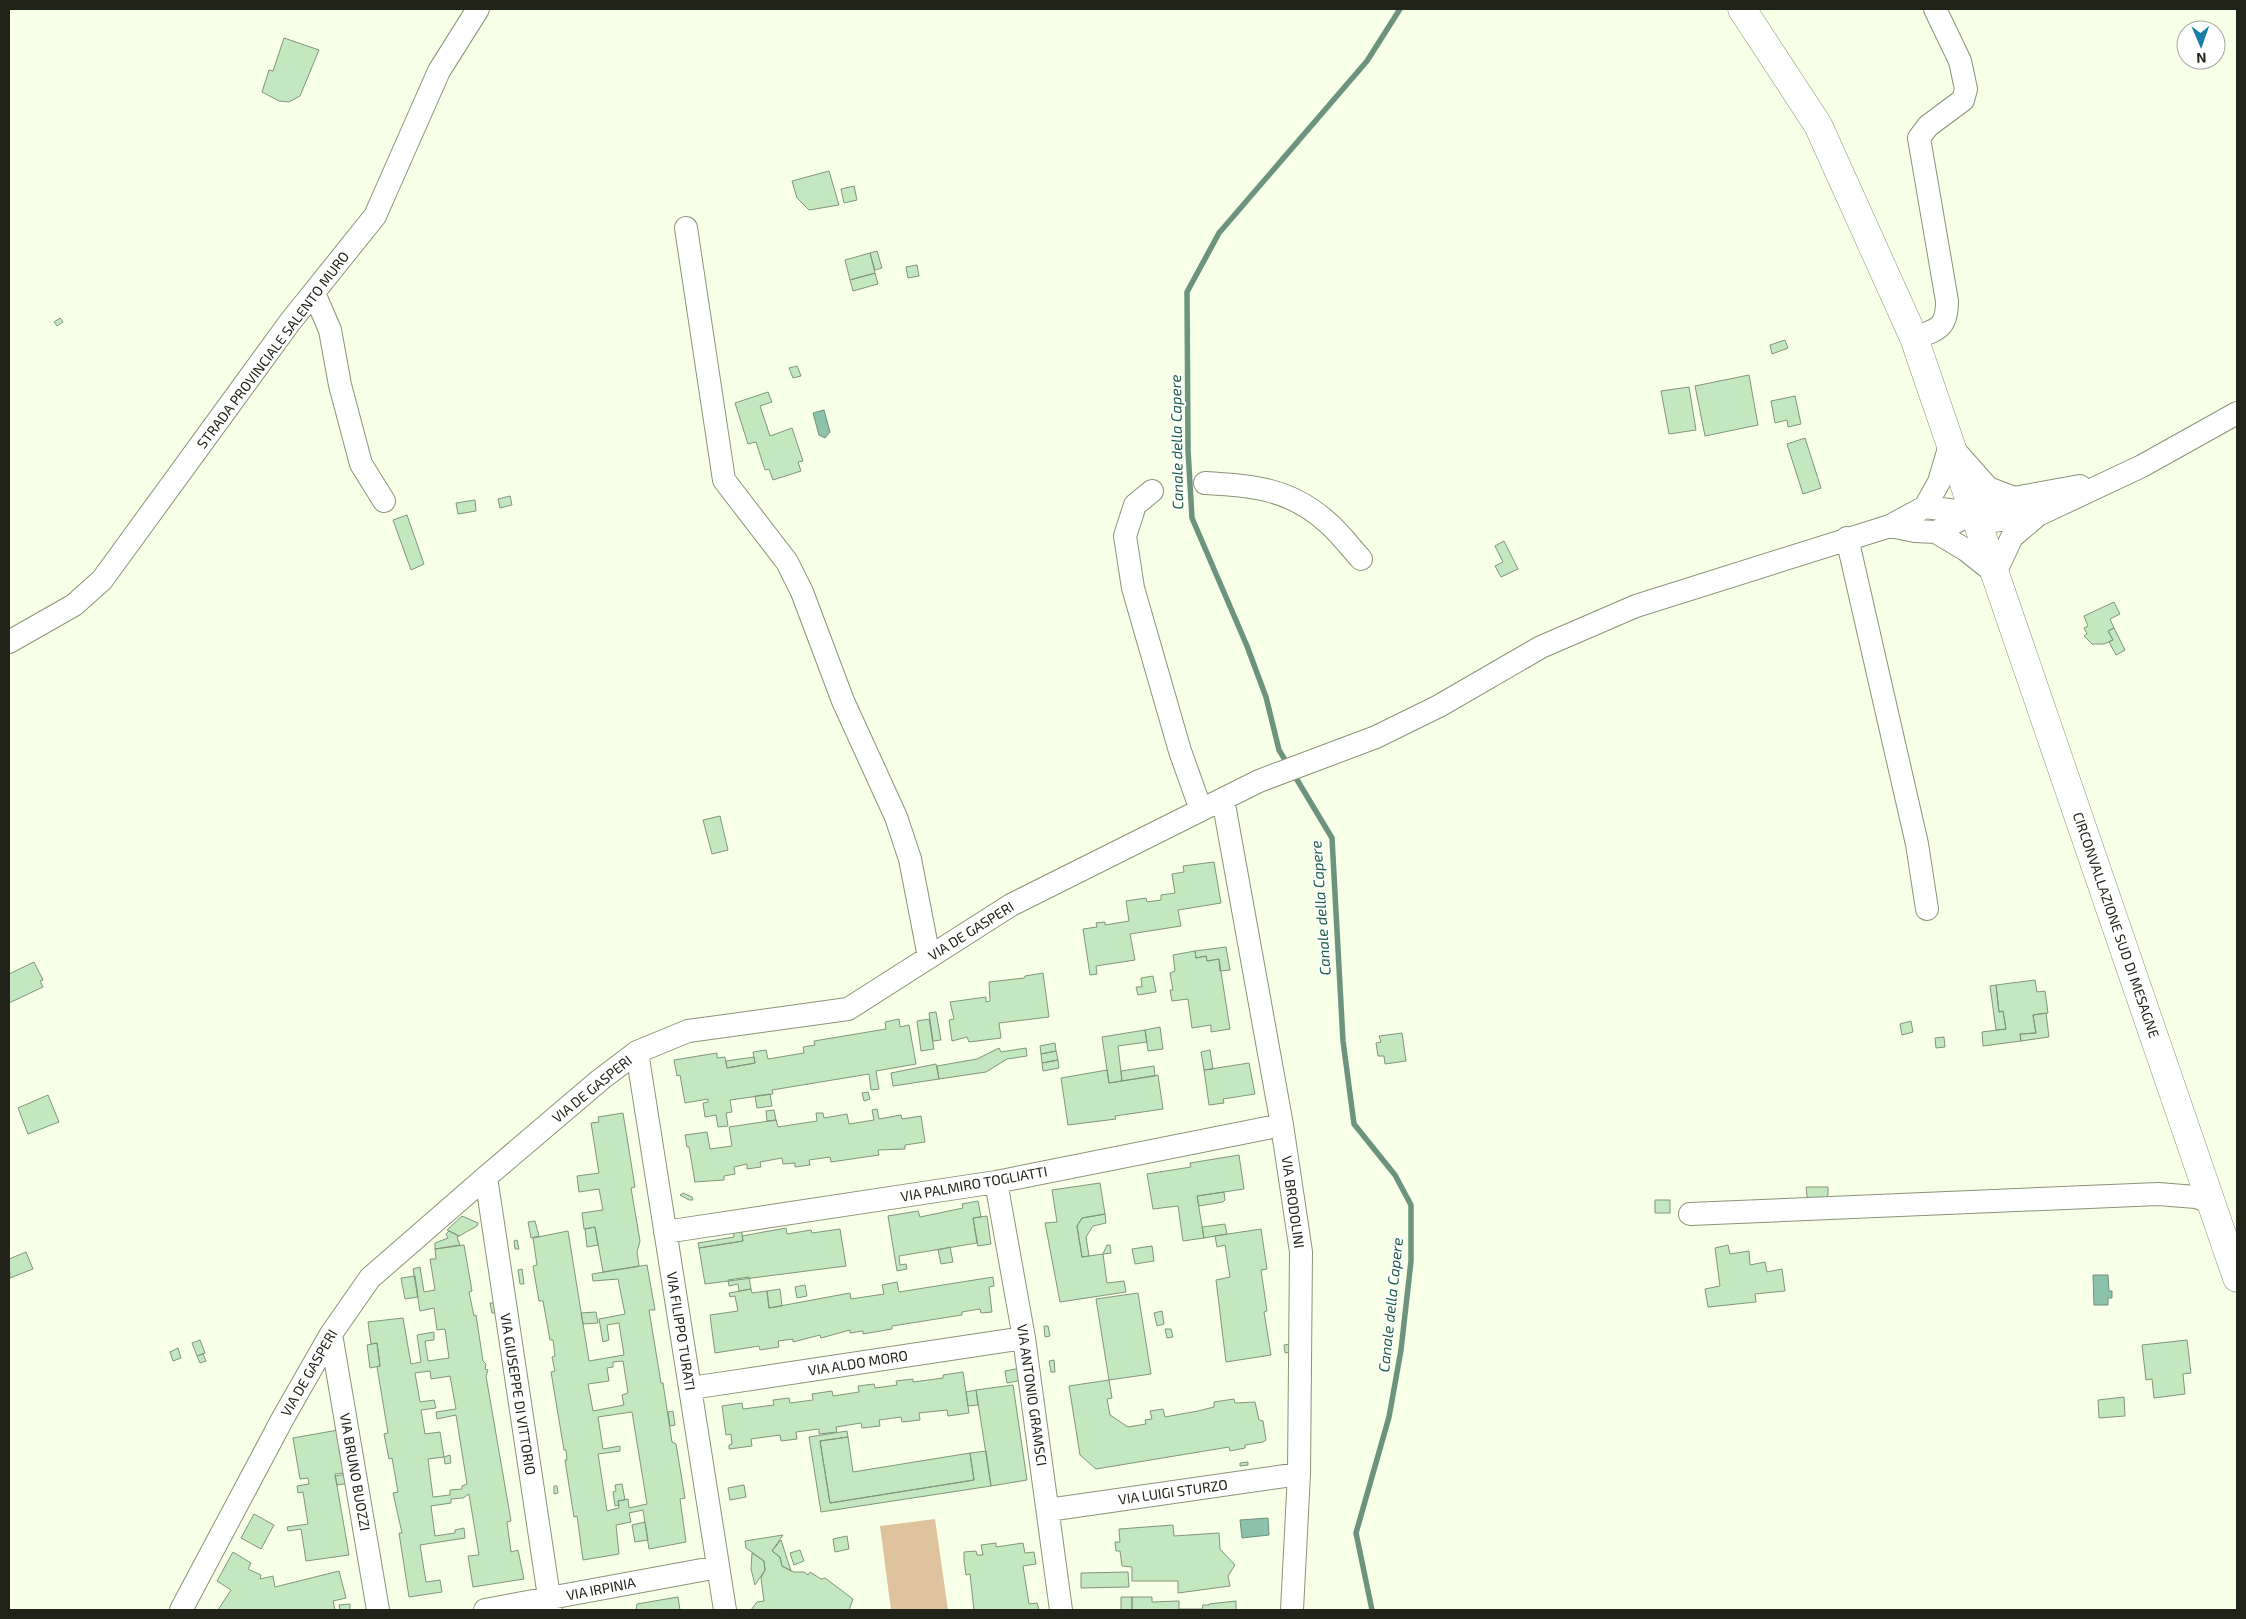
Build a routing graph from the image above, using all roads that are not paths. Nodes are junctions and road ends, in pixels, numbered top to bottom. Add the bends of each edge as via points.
1 (478, 9) edge
2 (1742, 9) edge
3 (1936, 9) edge
4 (686, 228) dead end
5 (314, 293) junction
6 (1914, 338) junction
7 (2237, 413) edge
8 (1950, 445) junction
9 (2118, 478) junction
10 (1205, 483) dead end
11 (1152, 491) dead end
12 (2014, 498) junction
13 (384, 501) dead end
14 (1925, 507) junction
15 (1973, 513) junction
16 (2040, 514) junction
17 (1890, 526) junction
18 (1936, 532) junction
19 (1847, 538) junction
20 (1361, 560) dead end
21 (1995, 573) junction
22 (9, 642) edge
23 (1223, 799) junction
24 (1201, 810) junction
25 (1927, 909) dead end
26 (930, 957) junction
27 (637, 1052) junction
28 (1282, 1125) junction
29 (486, 1177) junction
30 (996, 1182) junction
31 (2211, 1202) junction
32 (1690, 1214) dead end
33 (665, 1232) junction
34 (2237, 1278) edge
35 (331, 1334) junction
36 (1024, 1338) junction
37 (691, 1388) junction
38 (1299, 1474) junction
39 (1048, 1510) junction
40 (718, 1567) junction
41 (550, 1604) edge
42 (181, 1610) edge
43 (378, 1610) edge
44 (485, 1610) edge
45 (725, 1610) edge
46 (1061, 1610) edge
47 (1292, 1610) edge

1 - 5 street, STRADA PROVINCIALE SALENTO MURO via 438,71 375,216
2 - 6 main road, CIRCONVALLAZIONE SUD DI MESAGNE via 1818,125
3 - 6 street via 1960,61 1966,89 1963,100 1928,126 1919,138 1947,316 1938,330
4 - 26 street via 724,480 787,562 802,592 843,701 896,817 910,859
5 - 13 street via 330,330 361,464
5 - 22 street, STRADA PROVINCIALE SALENTO MURO via 102,580 74,605
6 - 8 main road, CIRCONVALLAZIONE SUD DI MESAGNE
7 - 9 street
8 - 12 street via 1988,488
8 - 14 street via 1939,482
8 - 15 main road, CIRCONVALLAZIONE SUD DI MESAGNE
9 - 12 street
9 - 16 street
10 - 20 street via 1254,486 1299,501 1328,522
11 - 24 street via 1135,505 1125,536 1133,588 1180,751
12 - 15 street
14 - 15 street
14 - 17 street
15 - 16 street via 1993,521
15 - 18 street
15 - 21 main road, CIRCONVALLAZIONE SUD DI MESAGNE
16 - 21 street via 2012,537
17 - 18 street
17 - 19 street, VIA DE GASPERI
18 - 21 street
19 - 23 street, VIA DE GASPERI via 1636,606 1541,647 1439,706 1376,737 1259,781
19 - 25 street via 1916,844
21 - 31 main road, CIRCONVALLAZIONE SUD DI MESAGNE
23 - 24 street, VIA DE GASPERI
23 - 28 street, VIA BRODOLINI
24 - 26 street, VIA DE GASPERI via 1011,905
26 - 27 street, VIA DE GASPERI via 848,1009 688,1031
27 - 29 street, VIA DE GASPERI
27 - 33 street, VIA FILIPPO TURATI
28 - 30 street, VIA PALMIRO TOGLIATTI
28 - 38 street, VIA BRODOLINI via 1301,1252
29 - 35 street, VIA DE GASPERI via 370,1278
29 - 41 street, VIA GIUSEPPE DI VITTORIO
30 - 33 street, VIA PALMIRO TOGLIATTI
30 - 36 street, VIA ANTONIO GRAMSCI
31 - 32 street via 2196,1197 2158,1194
31 - 34 main road, CIRCONVALLAZIONE SUD DI MESAGNE
33 - 37 street, VIA FILIPPO TURATI
35 - 42 street, VIA DE GASPERI
35 - 43 street, VIA BRUNO BUOZZI
36 - 37 street, VIA ALDO MORO
36 - 39 street, VIA ANTONIO GRAMSCI
37 - 40 street, VIA FILIPPO TURATI
38 - 39 street, VIA LUIGI STURZO
38 - 47 street, VIA BRODOLINI
39 - 46 street, VIA ANTONIO GRAMSCI
40 - 41 street, VIA IRPINIA
40 - 45 street, VIA FILIPPO TURATI
41 - 44 street, VIA IRPINIA

